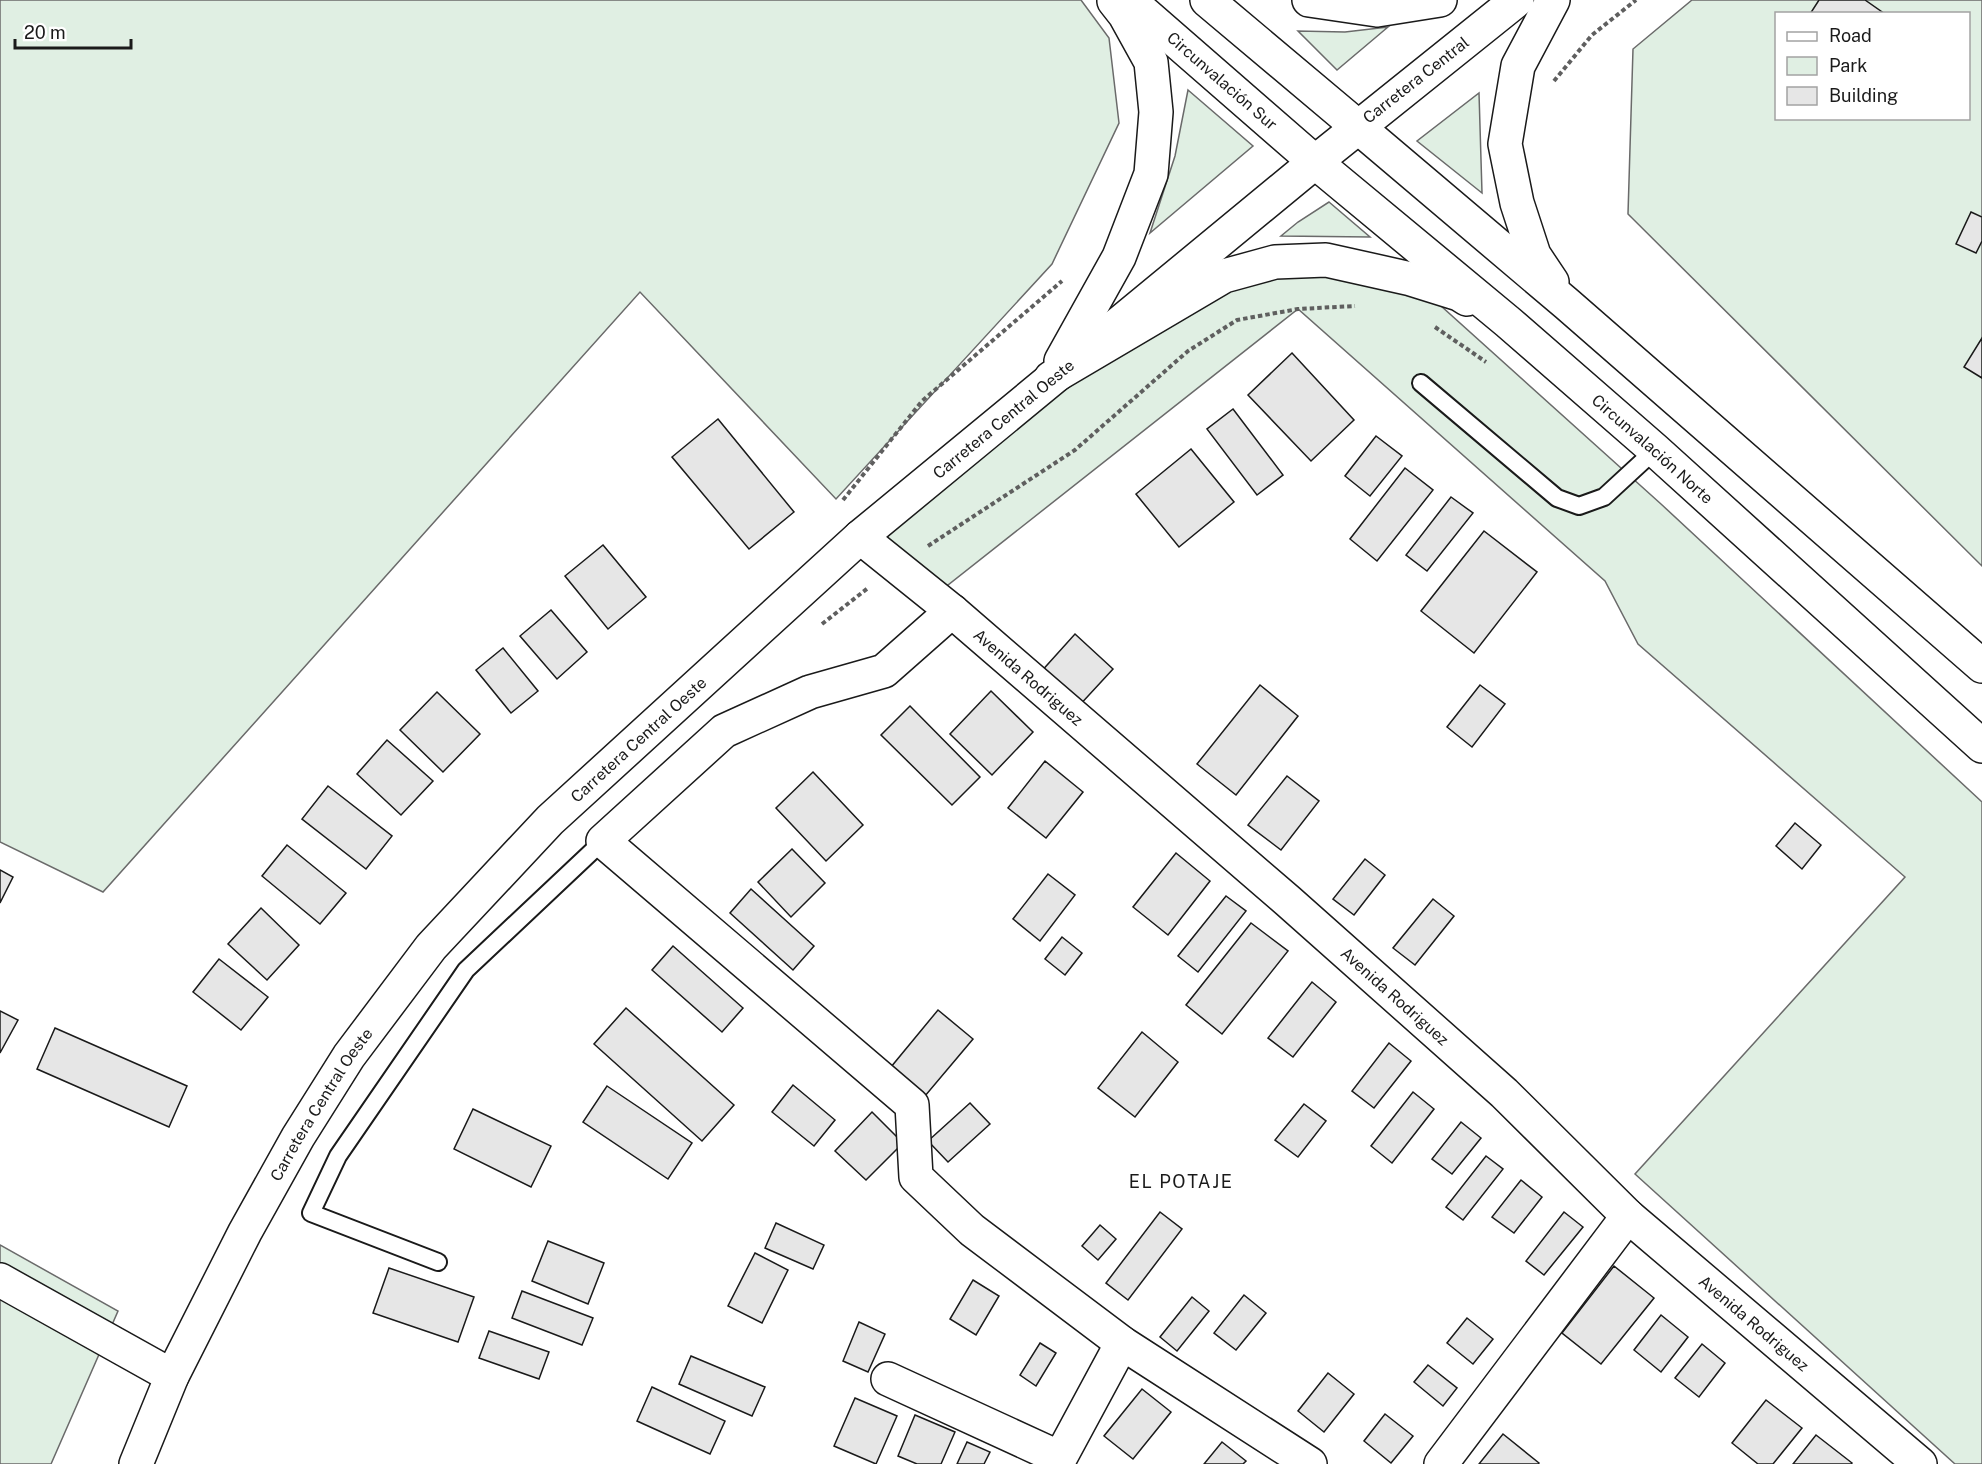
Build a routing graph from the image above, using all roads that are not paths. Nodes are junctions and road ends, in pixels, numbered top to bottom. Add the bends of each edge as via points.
1 (1113, 0) edge
2 (1129, 0) edge
3 (1207, 0) edge
4 (1309, 0) edge
5 (1440, 0) edge
6 (1517, 0) edge
7 (1553, 0) edge
8 (1358, 127) junction
9 (1315, 162) junction
10 (1567, 304) junction
11 (1508, 322) junction
12 (1051, 378) junction
13 (1421, 383) dead end
14 (1655, 450) junction
15 (860, 537) junction
16 (952, 610) junction
17 (1982, 666) edge
18 (1982, 746) edge
19 (603, 841) junction
20 (1628, 1216) junction
21 (438, 1262) dead end
22 (0, 1280) edge
23 (1122, 1343) junction
24 (172, 1376) junction
25 (888, 1379) dead end
26 (136, 1464) edge
27 (1310, 1464) edge
28 (1441, 1464) edge
29 (1920, 1464) edge

1 - 12 main road via 1151,62 1156,112 1152,174 1119,257
2 - 9 main road, Circunvalación Sur
3 - 8 main road
4 - 5 main road via 1377,10
6 - 8 main road, Carretera Central
7 - 10 main road via 1518,66 1505,144 1517,203 1534,255
8 - 9 main road, Carretera Central
8 - 10 main road
9 - 11 main road, Circunvalación Norte
9 - 12 main road, Carretera Central Oeste
10 - 17 main road
11 - 12 main road via 1459,294 1412,279 1326,260 1275,262 1224,276
11 - 14 main road, Circunvalación Norte
12 - 15 main road, Carretera Central Oeste
13 - 14 lane via 1557,498 1579,507 1604,497
14 - 18 main road, Circunvalación Norte
15 - 16 main road, Avenida Rodriguez
15 - 24 main road, Carretera Central Oeste via 550,820 431,947 349,1056 298,1137
16 - 19 main road via 884,671 810,692 724,731
16 - 20 main road, Avenida Rodriguez via 1487,1078
19 - 21 lane via 466,970 338,1156 311,1213
19 - 23 main road via 912,1105 916,1177 972,1230
20 - 28 main road
20 - 29 main road, Avenida Rodriguez
22 - 24 main road
23 - 25 main road via 1060,1458
23 - 27 main road
24 - 26 main road, Carretera Central Oeste

